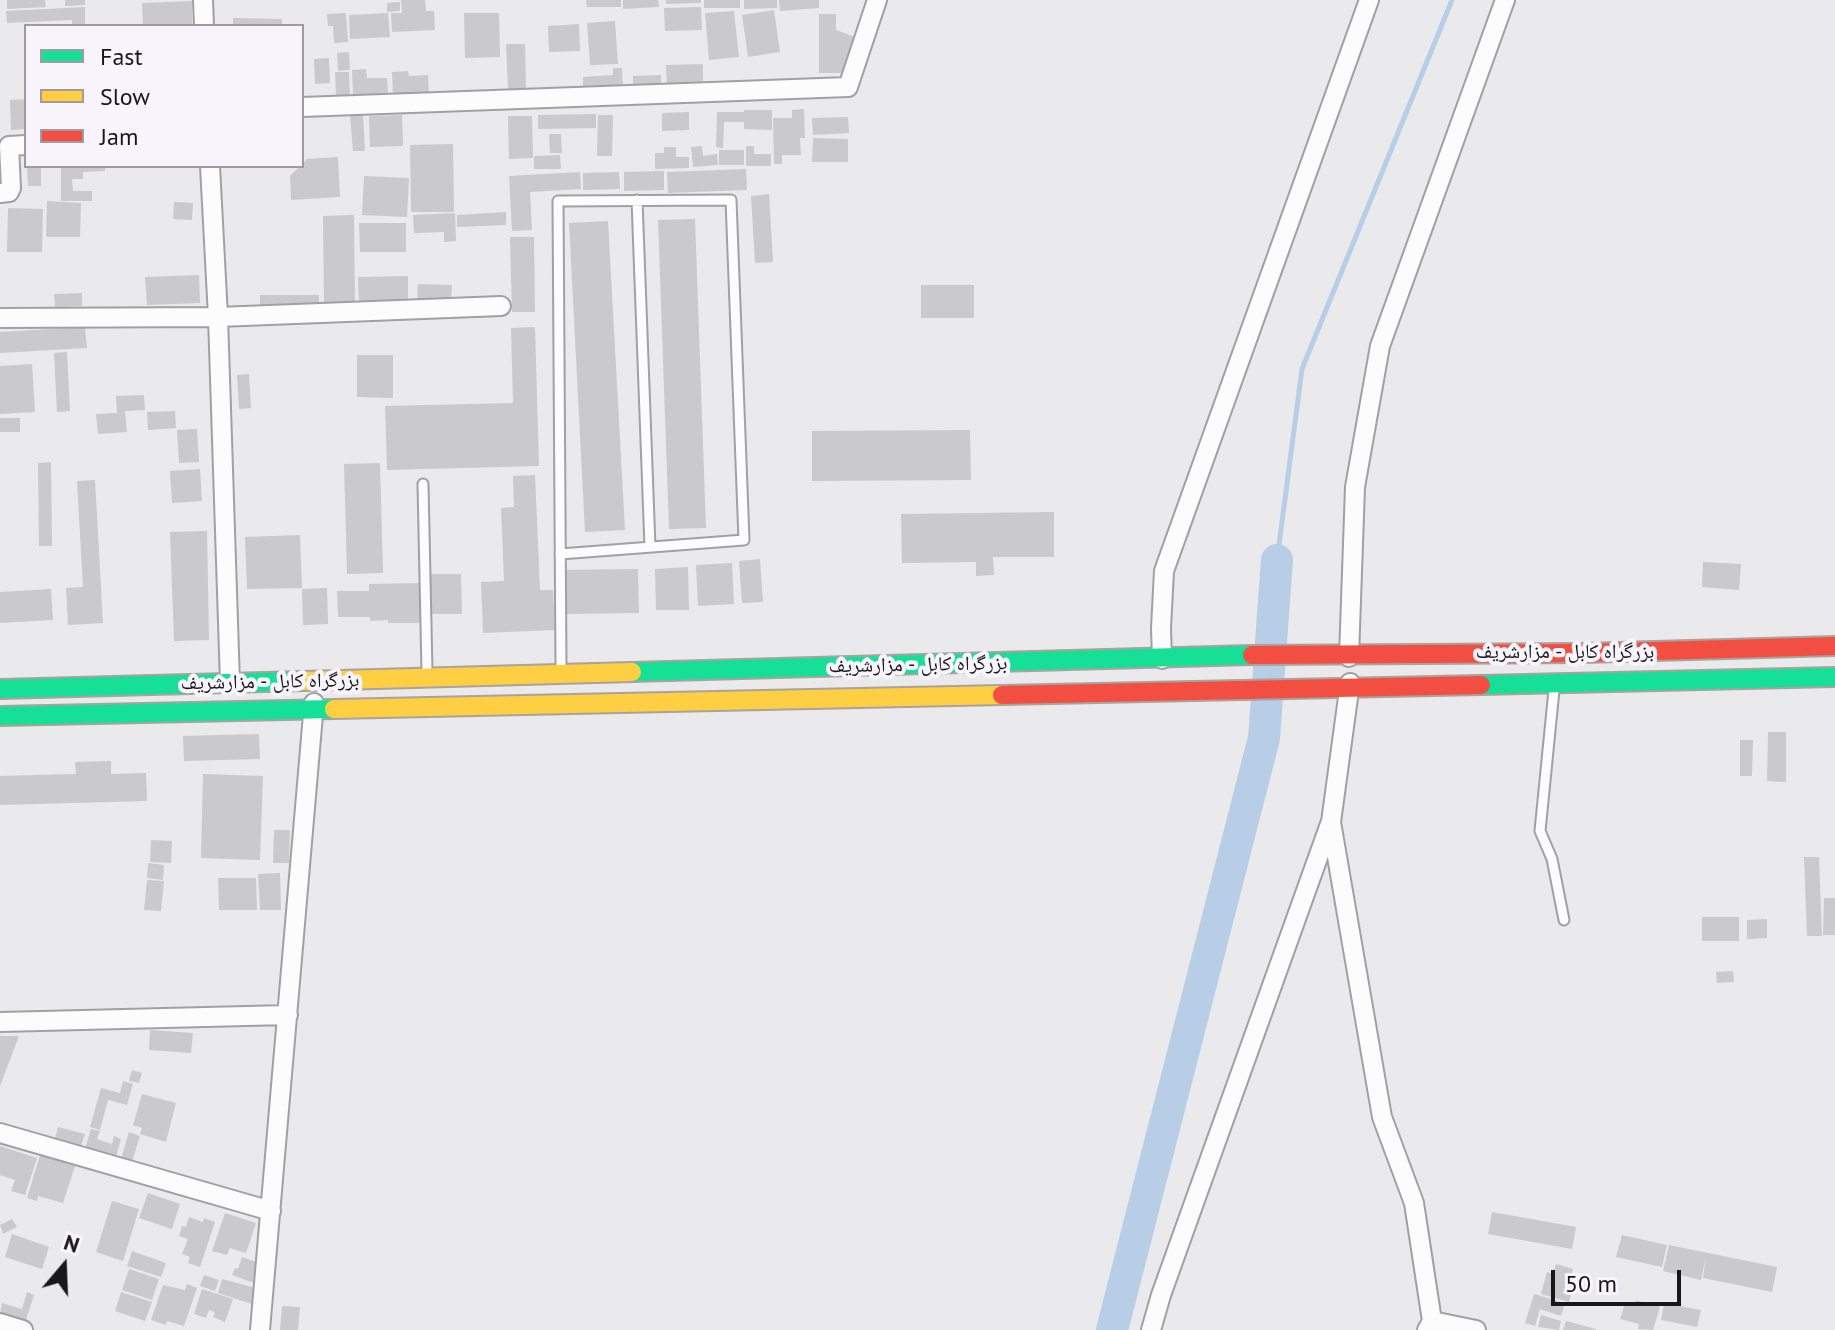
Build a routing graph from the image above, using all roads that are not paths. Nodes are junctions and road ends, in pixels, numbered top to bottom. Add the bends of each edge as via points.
1 (203, 0) edge
2 (877, 0) edge
3 (1369, 0) edge
4 (1505, 0) edge
5 (204, 24) edge
6 (304, 107) edge
7 (24, 145) edge
8 (210, 168) edge
9 (0, 193) edge
10 (637, 200) junction
11 (501, 306) dead end
12 (218, 317) junction
13 (0, 318) edge
14 (423, 484) dead end
15 (650, 547) junction
16 (560, 554) junction
17 (1835, 646) edge
18 (1341, 652) junction
19 (1162, 659) junction
20 (561, 675) junction
21 (1835, 677) edge
22 (427, 678) junction
23 (316, 681) junction
24 (230, 683) junction
25 (1555, 683) junction
26 (1342, 687) junction
27 (0, 689) edge
28 (313, 709) junction
29 (0, 716) edge
30 (1331, 822) junction
31 (1564, 920) dead end
32 (288, 1015) junction
33 (0, 1022) edge
34 (0, 1133) edge
35 (271, 1211) junction
36 (0, 1323) edge
37 (1429, 1326) edge
38 (23, 1330) edge
39 (260, 1330) edge
40 (1151, 1330) edge
41 (1476, 1330) edge

1 - 5 street
2 - 6 street via 848,87
3 - 19 street via 1164,571
4 - 18 street via 1380,346 1355,487
7 - 9 street via 9,146 11,188
8 - 12 street
10 - 15 lane
10 - 15 lane via 731,200 732,216 744,540
10 - 16 lane via 558,201
11 - 12 street
12 - 13 street
12 - 24 street
14 - 22 lane
15 - 16 lane
16 - 20 lane
17 - 18 highway, بزرگراه کابل - مزارشریف
18 - 19 highway, بزرگراه کابل - مزارشریف
18 - 26 street
19 - 20 highway, بزرگراه کابل - مزارشریف
20 - 22 highway, بزرگراه کابل - مزارشریف
21 - 25 highway, بزرگراه کابل - مزارشریف
22 - 23 highway, بزرگراه کابل - مزارشریف
23 - 24 highway, بزرگراه کابل - مزارشریف
23 - 28 street
24 - 27 highway, بزرگراه کابل - مزارشریف
25 - 26 highway, بزرگراه کابل - مزارشریف
25 - 31 lane via 1540,831 1552,859
26 - 28 highway, بزرگراه کابل - مزارشریف
26 - 30 street
28 - 29 highway, بزرگراه کابل - مزارشریف
28 - 32 street
30 - 37 street via 1382,1117 1414,1203
30 - 40 street
32 - 33 street
32 - 35 street
34 - 35 street
35 - 39 street
36 - 38 street
37 - 41 street

